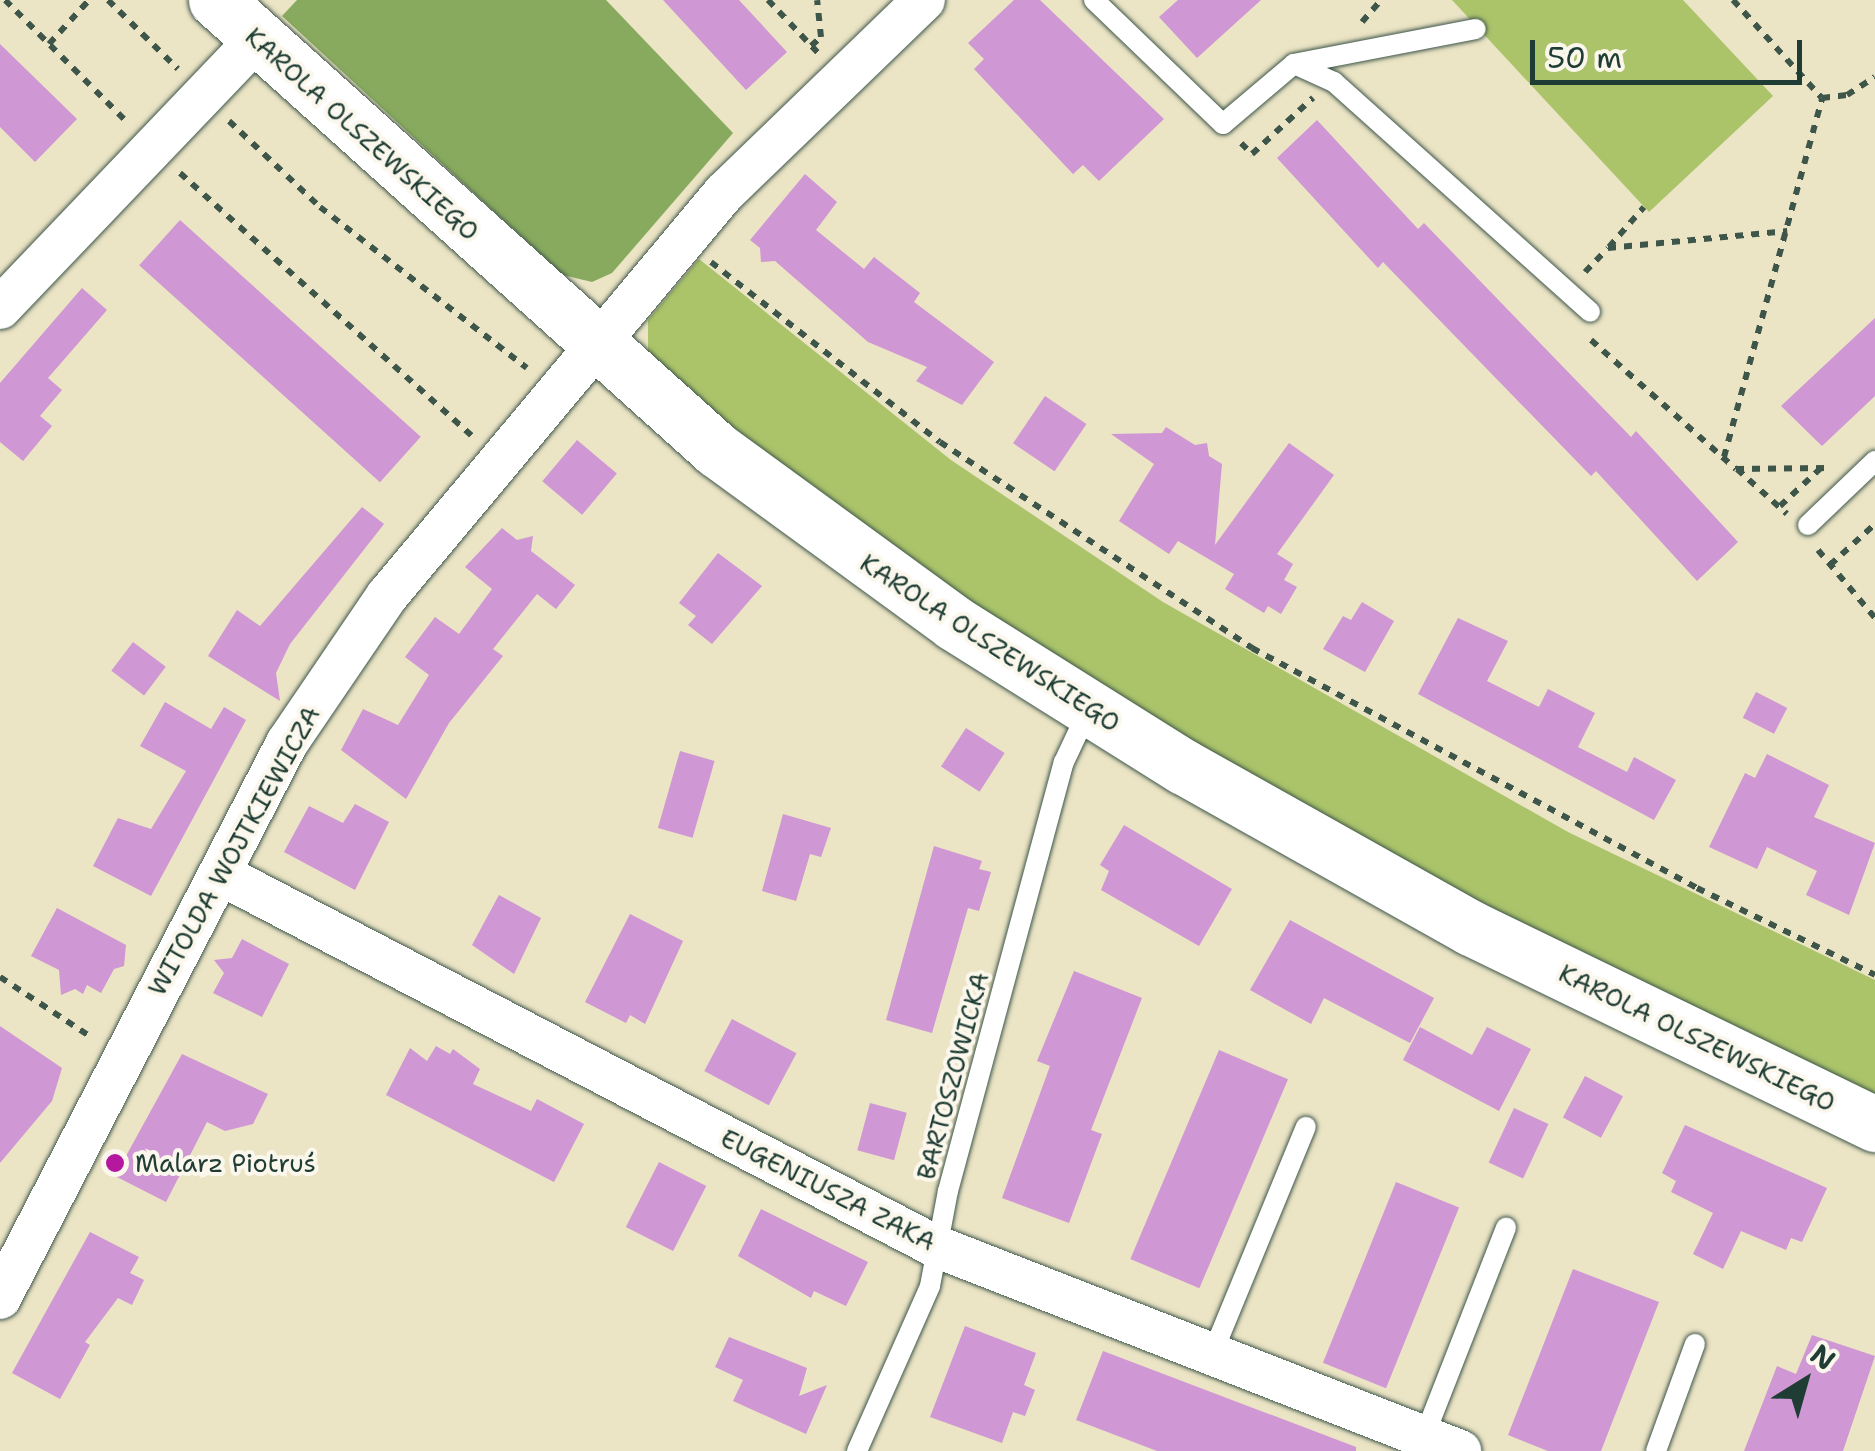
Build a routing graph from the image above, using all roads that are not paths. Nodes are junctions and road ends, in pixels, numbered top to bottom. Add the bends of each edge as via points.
1 (216, 0) edge
2 (924, 0) edge
3 (1094, 0) edge
4 (1476, 29) dead end
5 (257, 39) junction
6 (1294, 64) junction
7 (0, 308) edge
8 (1590, 312) dead end
9 (595, 344) junction
10 (1875, 461) edge
11 (1808, 524) dead end
12 (1089, 710) junction
13 (220, 874) junction
14 (1875, 1124) edge
15 (1306, 1127) dead end
16 (1506, 1228) dead end
17 (935, 1246) junction
18 (0, 1298) edge
19 (1695, 1344) dead end
20 (1211, 1357) junction
21 (1442, 1444) edge
22 (857, 1451) edge
23 (1656, 1451) edge

1 - 5 street, KAROLA OLSZEWSKIEGO
2 - 9 street, WITOLDA WOJTKIEWICZA via 761,153
3 - 6 lane via 1223,124
4 - 6 lane
5 - 7 street
5 - 9 street, KAROLA OLSZEWSKIEGO
6 - 8 lane via 1334,82
9 - 12 street, KAROLA OLSZEWSKIEGO via 853,554
9 - 13 street, WITOLDA WOJTKIEWICZA via 388,596 287,743
10 - 11 lane
12 - 14 street, KAROLA OLSZEWSKIEGO via 1472,928
12 - 17 lane, BARTOSZOWICKA via 1064,762
13 - 17 street, EUGENIUSZA ZAKA
13 - 18 street, WITOLDA WOJTKIEWICZA
15 - 20 lane
16 - 21 lane
17 - 20 street, EUGENIUSZA ZAKA
17 - 22 lane, BARTOSZOWICKA via 930,1286
19 - 23 lane
20 - 21 street, EUGENIUSZA ZAKA

